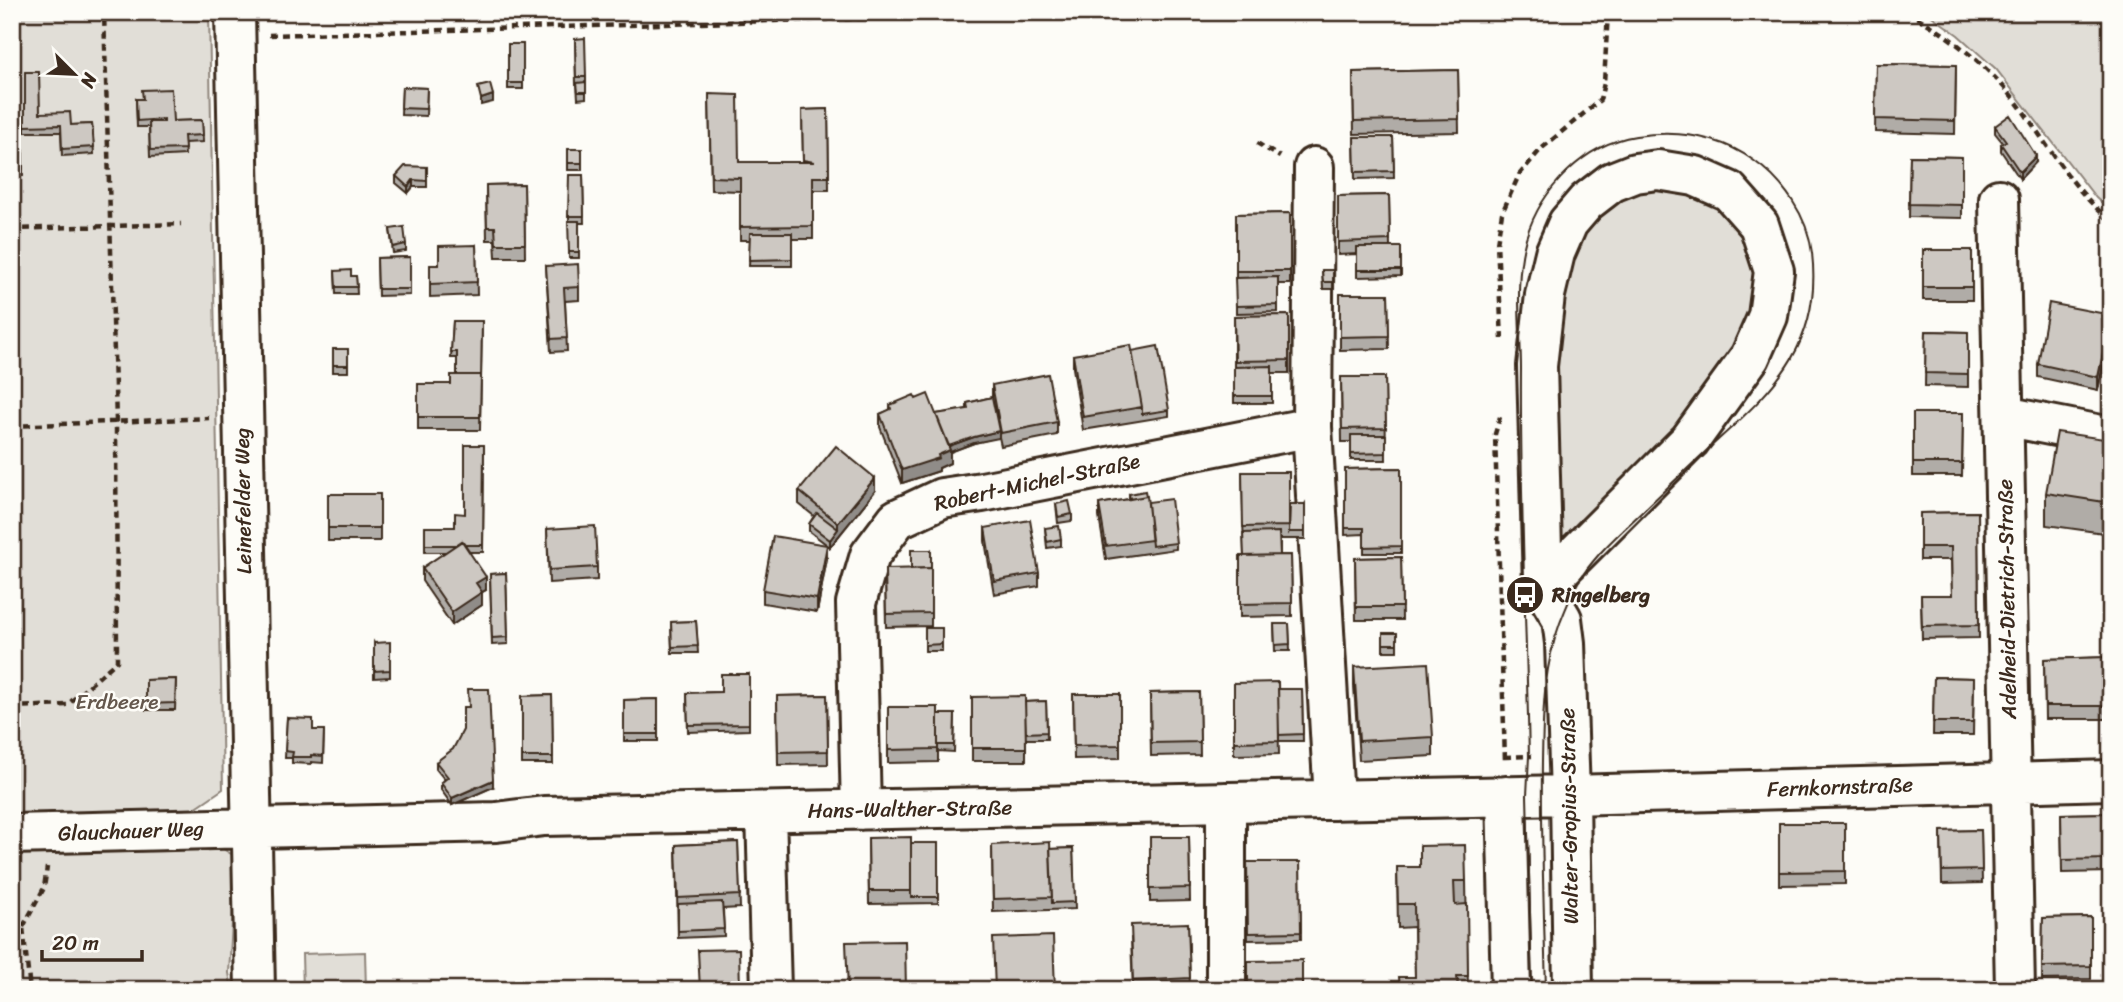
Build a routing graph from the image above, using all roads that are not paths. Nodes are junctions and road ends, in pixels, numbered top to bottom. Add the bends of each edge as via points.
1 (235, 24) edge
2 (1314, 167) dead end
3 (1999, 199) dead end
4 (2004, 416) junction
5 (1312, 427) junction
6 (2111, 437) edge
7 (1544, 587) junction
8 (2111, 780) edge
9 (2011, 782) junction
10 (1570, 794) junction
11 (1506, 796) junction
12 (1334, 800) junction
13 (1226, 802) junction
14 (861, 810) junction
15 (766, 811) junction
16 (250, 828) junction
17 (12, 834) edge
18 (255, 990) edge
19 (771, 990) edge
20 (1226, 990) edge
21 (1511, 990) edge
22 (1573, 990) edge
23 (2015, 990) edge

1 - 16 street, Leinefelder Weg
2 - 5 street
3 - 4 street, Adelheid-Dietrich-Straße
4 - 6 street
4 - 9 street, Adelheid-Dietrich-Straße
5 - 12 street
5 - 14 street, Robert-Michel-Straße via 942,498 897,519 870,555 856,603
7 - 7 street via 1537,366 1555,253 1568,223 1612,183 1658,170 1695,176 1729,191 1759,225 1774,271 1768,316 1750,357 1690,440
7 - 10 street, Walter-Gropius-Straße via 1562,620
8 - 9 street, Fernkornstraße
9 - 10 street, Fernkornstraße
9 - 23 street, Adelheid-Dietrich-Straße
10 - 11 street, Hans-Walther-Straße
10 - 22 street, Walter-Gropius-Straße
11 - 12 street, Hans-Walther-Straße
11 - 21 street
12 - 13 street, Hans-Walther-Straße
13 - 14 street, Hans-Walther-Straße
13 - 20 street
14 - 15 street, Hans-Walther-Straße
15 - 16 street, Hans-Walther-Straße
15 - 19 street
16 - 17 street, Glauchauer Weg
16 - 18 street, Leinefelder Weg

